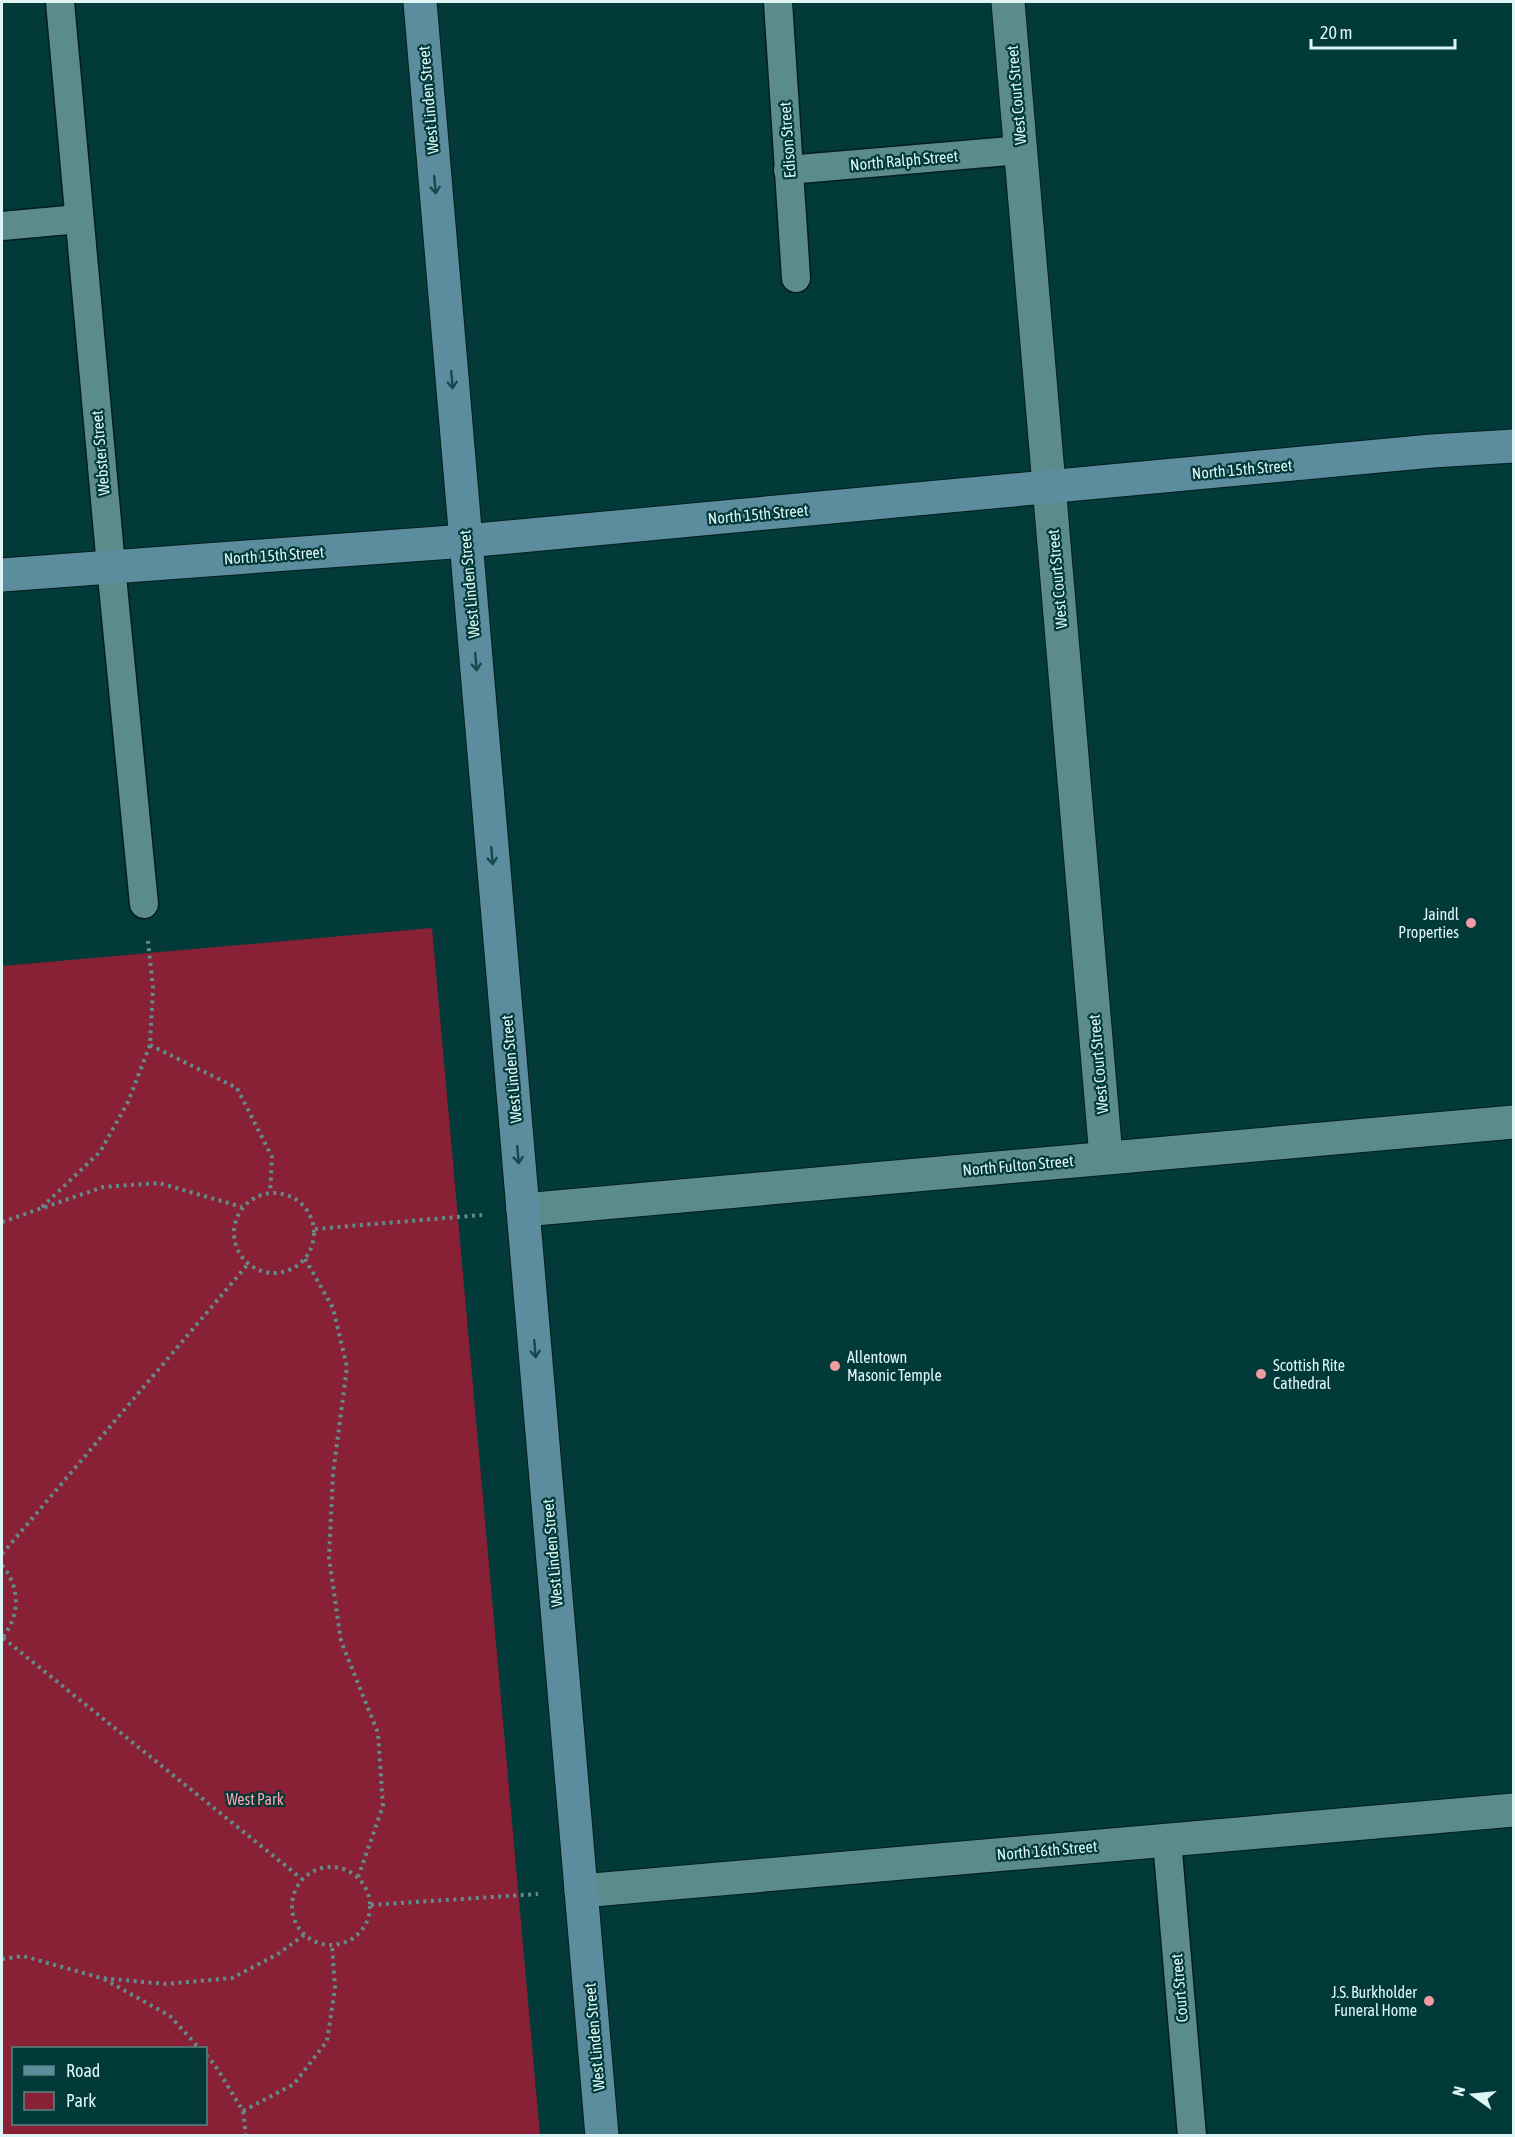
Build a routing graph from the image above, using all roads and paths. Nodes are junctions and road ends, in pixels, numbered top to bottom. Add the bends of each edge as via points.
1 (60, 2) edge
2 (420, 2) edge
3 (778, 2) edge
4 (1008, 2) edge
5 (1021, 150) junction
6 (788, 170) junction
7 (79, 219) junction
8 (2, 226) edge
9 (796, 278) dead end
10 (1514, 446) edge
11 (1049, 488) junction
12 (466, 540) junction
13 (111, 566) junction
14 (2, 575) edge
15 (144, 904) joint
16 (150, 1045) junction
17 (1514, 1122) edge
18 (1106, 1157) junction
19 (270, 1192) junction
20 (42, 1207) junction
21 (242, 1207) junction
22 (523, 1210) junction
23 (2, 1222) edge
24 (315, 1229) junction
25 (305, 1259) junction
26 (248, 1264) junction
27 (2, 1554) edge
28 (2, 1565) edge
29 (2, 1639) edge
30 (1514, 1810) edge
31 (1167, 1840) junction
32 (358, 1877) junction
33 (302, 1879) junction
34 (581, 1891) junction
35 (371, 1905) junction
36 (304, 1935) junction
37 (332, 1946) junction
38 (2, 1959) edge
39 (101, 1978) junction
40 (198, 2047) edge
41 (207, 2056) edge
42 (243, 2111) junction
43 (246, 2136) edge
44 (602, 2136) edge
45 (1192, 2136) edge

1 - 7 lane, Webster Street
2 -> 12 street, West Linden Street
3 - 6 lane, Edison Street
4 - 5 street, West Court Street
5 - 6 lane, North Ralph Street
5 - 11 street, West Court Street
6 - 9 lane, Edison Street
7 - 8 lane
7 - 13 lane, Webster Street
10 - 11 street, North 15th Street
11 - 12 street, North 15th Street
11 - 18 street, West Court Street
12 - 13 street, North 15th Street
12 -> 22 street, West Linden Street
13 - 14 street, North 15th Street
13 - 15 lane, Webster Street
15 - 16 path via 153,988
16 - 19 path via 237,1088 272,1157
16 - 20 path via 128,1101 100,1152
17 - 18 street, North Fulton Street
18 - 22 street, North Fulton Street
19 - 21 path
19 - 24 path via 286,1194 300,1202
20 - 21 path via 103,1186 159,1183
20 - 23 path
21 - 26 path via 234,1237 238,1252
22 - 24 path
22 -> 34 street, West Linden Street
24 - 25 path via 313,1245
25 - 26 path via 278,1274 262,1272
25 - 32 path via 333,1308 347,1367 333,1474 329,1558 341,1641 378,1733 383,1806
26 - 27 path
28 - 29 path via 11,1576 17,1597 14,1619
29 - 33 path
30 - 31 street, North 16th Street
31 - 34 street, North 16th Street
31 - 45 lane, Court Street
32 - 33 path via 346,1869 330,1866
32 - 35 path via 367,1889
33 - 36 path via 291,1907 295,1923
34 - 35 path
34 - 44 street, West Linden Street
35 - 37 path via 369,1920 360,1934
36 - 37 path via 317,1944
36 - 39 path via 232,1978 166,1984
37 - 42 path via 335,1988 327,2041 294,2084
38 - 39 path via 23,1956
39 - 40 path via 170,2016
41 - 42 path
42 - 43 path

